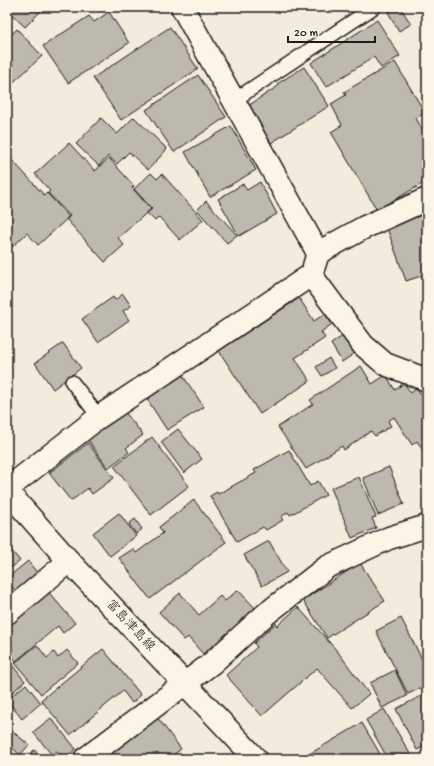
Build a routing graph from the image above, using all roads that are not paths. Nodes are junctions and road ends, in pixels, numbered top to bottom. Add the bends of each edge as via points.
1 (182, 7) edge
2 (374, 7) edge
3 (233, 101) junction
4 (427, 199) edge
5 (318, 253) junction
6 (311, 275) junction
7 (427, 380) edge
8 (72, 382) dead end
9 (99, 417) junction
10 (7, 490) edge
11 (427, 526) edge
12 (70, 561) junction
13 (7, 613) edge
14 (184, 683) junction
15 (85, 759) edge
16 (256, 759) edge

1 - 3 street
2 - 3 lane
3 - 5 street
4 - 5 street via 365,227
5 - 6 street
6 - 7 street via 363,344 385,364
6 - 9 street
8 - 9 lane
9 - 10 street
10 - 12 street, 富島津島線
11 - 14 street via 389,538 327,567 266,614 212,663
12 - 13 street
12 - 14 street, 富島津島線
14 - 15 street
14 - 16 street, 富島津島線

